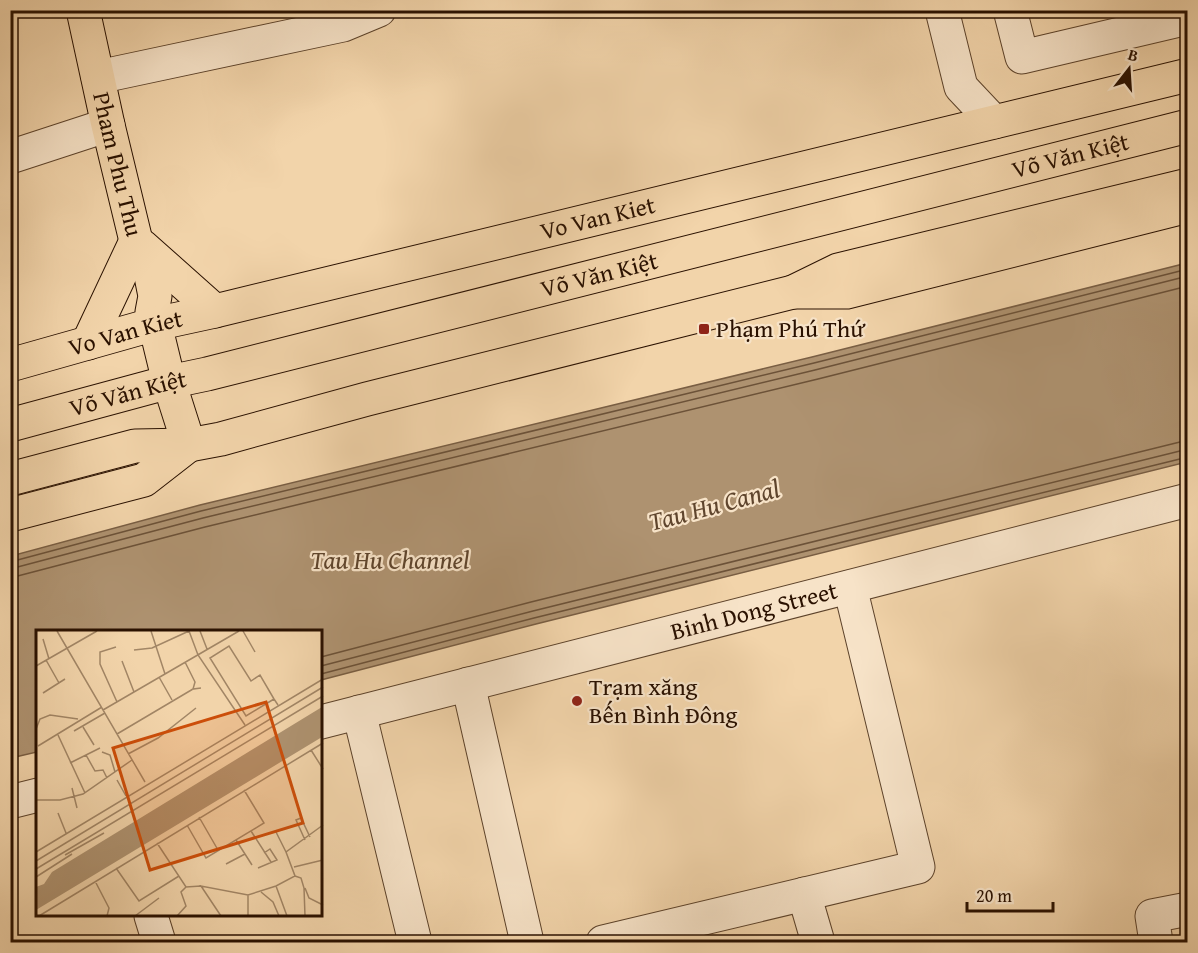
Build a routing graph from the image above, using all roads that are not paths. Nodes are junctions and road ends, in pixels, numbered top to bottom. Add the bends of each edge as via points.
1 (83, 10) edge
2 (379, 10) edge
3 (942, 10) edge
4 (1010, 10) edge
5 (1188, 18) edge
6 (1188, 75) edge
7 (98, 77) junction
8 (961, 87) junction
9 (994, 122) junction
10 (108, 125) junction
11 (1188, 126) edge
12 (945, 135) junction
13 (10, 157) edge
14 (1188, 185) edge
15 (1188, 206) edge
16 (136, 241) junction
17 (793, 292) junction
18 (215, 311) junction
19 (154, 318) junction
20 (88, 343) junction
21 (10, 365) edge
22 (169, 382) junction
23 (10, 425) edge
24 (189, 446) junction
25 (10, 478) edge
26 (1188, 500) edge
27 (10, 515) edge
28 (850, 587) junction
29 (468, 684) junction
30 (359, 712) junction
31 (322, 722) edge
32 (36, 796) edge
33 (10, 802) edge
34 (804, 894) junction
35 (1188, 909) edge
36 (152, 917) edge
37 (683, 933) edge
38 (159, 942) edge
39 (415, 942) edge
40 (527, 942) edge
41 (603, 942) edge
42 (818, 942) edge
43 (1156, 942) edge

1 - 7 main road, Pham Phu Thu
2 - 7 street via 343,25
3 - 8 street
4 - 5 street via 1022,57
6 - 9 main road, Vo Van Kiet
7 - 10 main road, Pham Phu Thu
8 - 9 street
8 - 12 street
9 - 12 main road, Vo Van Kiet
10 - 13 street
10 - 16 main road, Pham Phu Thu
11 - 22 main road, Võ Văn Kiệt
12 - 18 main road, Vo Van Kiet
14 - 17 main road via 838,270
15 - 17 main road via 847,292
16 - 18 main road
16 - 19 main road, Pham Phu Thu via 132,258 140,299
16 - 20 main road
17 - 24 main road
18 - 19 main road, Vo Van Kiet
19 - 20 main road, Vo Van Kiet
19 - 22 main road, Pham Phu Thu
20 - 21 main road, Vo Van Kiet
22 - 23 main road, Võ Văn Kiệt
22 - 24 main road, Pham Phu Thu
24 - 25 main road via 135,446
24 - 27 main road via 144,480
26 - 28 street, Binh Dong Street
28 - 29 street, Binh Dong Street
28 - 34 street via 918,867
29 - 30 street, Binh Dong Street
29 - 40 street
30 - 31 street, Binh Dong Street
30 - 39 street
32 - 33 street
34 - 37 street
34 - 42 street
35 - 43 street via 1152,916
36 - 38 street
37 - 41 street

